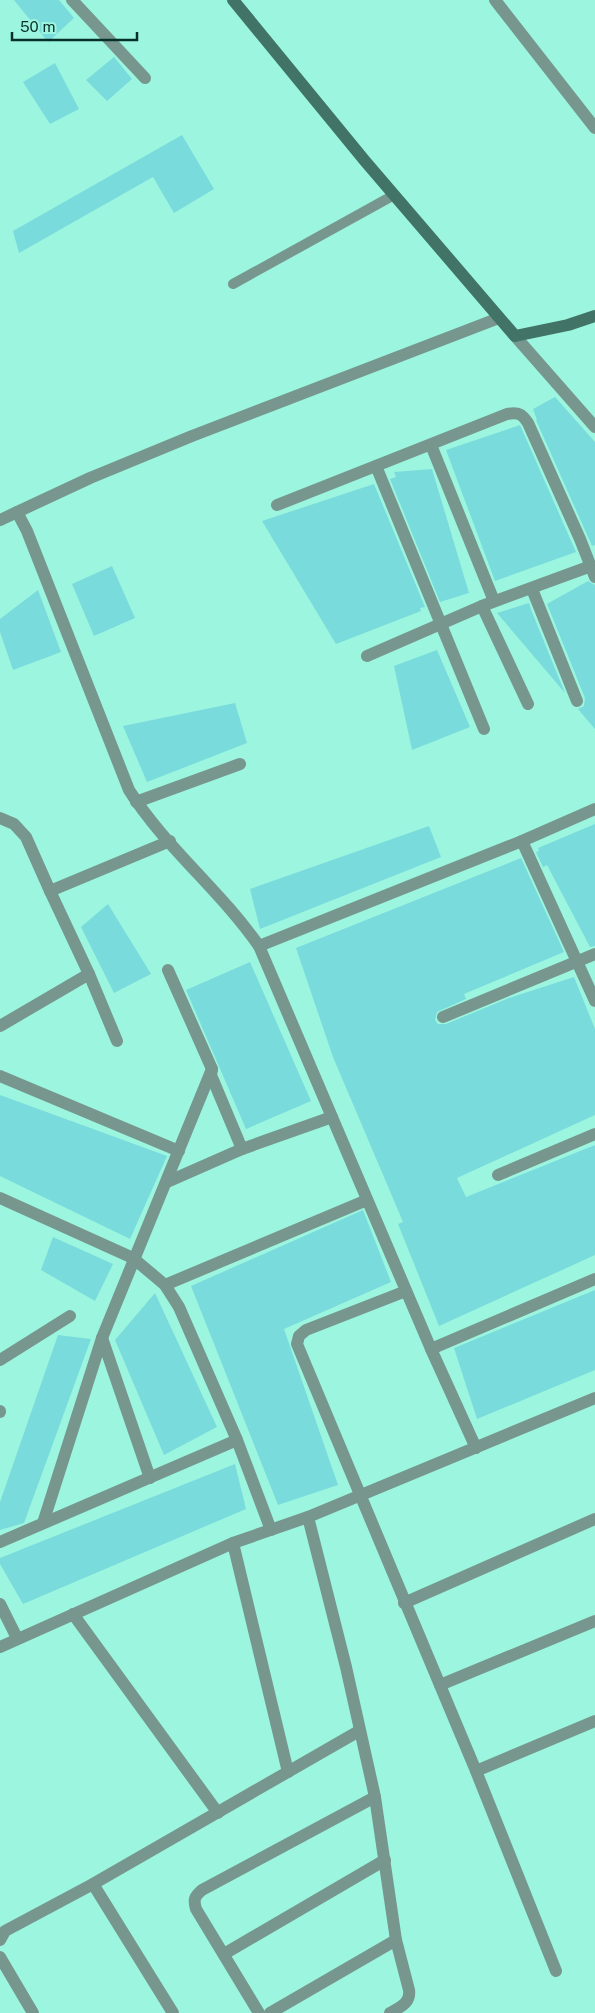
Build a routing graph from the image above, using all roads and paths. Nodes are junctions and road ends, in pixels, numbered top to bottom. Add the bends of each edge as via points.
1 (72, 0) edge
2 (233, 0) edge
3 (495, 0) edge
4 (145, 78) dead end
5 (595, 128) edge
6 (394, 195) junction
7 (233, 284) dead end
8 (595, 316) edge
9 (499, 318) junction
10 (515, 336) junction
11 (595, 427) edge
12 (431, 445) junction
13 (376, 466) junction
14 (277, 505) dead end
15 (17, 512) junction
16 (0, 520) edge
17 (593, 572) edge
18 (532, 589) junction
19 (488, 604) junction
20 (440, 624) junction
21 (367, 656) dead end
22 (577, 701) dead end
23 (528, 704) dead end
24 (484, 729) dead end
25 (240, 764) dead end
26 (136, 802) junction
27 (595, 809) edge
28 (0, 818) edge
29 (522, 841) junction
30 (170, 842) junction
31 (50, 891) junction
32 (259, 946) junction
33 (595, 954) edge
34 (578, 962) junction
35 (168, 970) dead end
36 (89, 974) junction
37 (595, 1002) edge
38 (444, 1017) dead end
39 (0, 1026) edge
40 (117, 1041) dead end
41 (212, 1069) junction
42 (0, 1076) edge
43 (332, 1117) junction
44 (595, 1134) edge
45 (242, 1148) junction
46 (178, 1152) junction
47 (498, 1175) dead end
48 (166, 1182) junction
49 (0, 1198) edge
50 (367, 1200) junction
51 (133, 1258) junction
52 (595, 1280) edge
53 (165, 1285) junction
54 (406, 1291) junction
55 (70, 1316) dead end
56 (102, 1338) junction
57 (431, 1348) junction
58 (0, 1360) edge
59 (595, 1398) edge
60 (237, 1440) junction
61 (476, 1448) junction
62 (150, 1478) junction
63 (360, 1495) junction
64 (308, 1517) junction
65 (595, 1519) edge
66 (43, 1523) junction
67 (271, 1530) junction
68 (0, 1542) edge
69 (233, 1543) junction
70 (404, 1603) junction
71 (0, 1604) edge
72 (72, 1614) junction
73 (595, 1621) edge
74 (18, 1638) junction
75 (0, 1646) edge
76 (440, 1686) junction
77 (595, 1721) edge
78 (359, 1730) junction
79 (476, 1771) junction
80 (288, 1772) junction
81 (375, 1797) junction
82 (218, 1813) junction
83 (385, 1860) junction
84 (93, 1884) junction
85 (0, 1940) edge
86 (396, 1940) junction
87 (224, 1954) junction
88 (0, 1957) edge
89 (556, 1971) dead end
90 (33, 2013) edge
91 (174, 2013) edge
92 (259, 2013) edge
93 (270, 2013) edge
94 (390, 2013) edge

1 - 4 street
2 - 6 main road
3 - 5 street
6 - 7 lane
6 - 9 main road
8 - 10 main road
9 - 10 main road
9 - 15 street via 192,436
10 - 11 street
12 - 13 street
12 - 17 street via 507,414 516,412 522,415
12 - 19 street
13 - 14 street
13 - 20 street
15 - 16 street
15 - 26 street via 124,780
17 - 18 street
18 - 19 street
18 - 22 street
19 - 20 street
19 - 23 street
20 - 21 street
20 - 24 street
25 - 26 street
26 - 30 street
27 - 29 street
28 - 31 street via 14,824 26,837
29 - 32 street
29 - 34 street
30 - 31 street
30 - 32 street via 244,924
31 - 36 street
32 - 43 street
33 - 34 street
34 - 37 street
34 - 38 street
35 - 41 street
36 - 39 street
36 - 40 street
41 - 45 street via 211,1075
41 - 46 street
42 - 46 street
43 - 45 street
43 - 50 street
44 - 47 street
45 - 48 street
46 - 48 street
48 - 51 street
49 - 51 street
50 - 53 street
50 - 54 street
51 - 53 street
51 - 56 street
52 - 57 street
53 - 60 street via 179,1307
54 - 57 street
54 - 63 street via 306,1330 299,1336 297,1344
55 - 58 street
56 - 62 street
56 - 66 street
57 - 61 street
59 - 61 street
60 - 62 street
60 - 67 street
61 - 63 street
62 - 66 street
63 - 64 street
63 - 70 street
64 - 67 street
64 - 78 street
65 - 70 street
66 - 68 street
67 - 69 street
69 - 72 street
69 - 80 street
70 - 76 street
71 - 74 street
72 - 74 street
72 - 82 street
73 - 76 street
74 - 75 street
76 - 79 street
77 - 79 street
78 - 80 street
78 - 81 street
79 - 89 street
80 - 82 street
81 - 83 street
81 - 87 street via 202,1890 195,1897 196,1909
82 - 84 street
83 - 86 street
83 - 87 street
84 - 85 street via 5,1931
84 - 91 street
86 - 93 street
86 - 94 street via 410,1996
87 - 92 street
88 - 90 street

